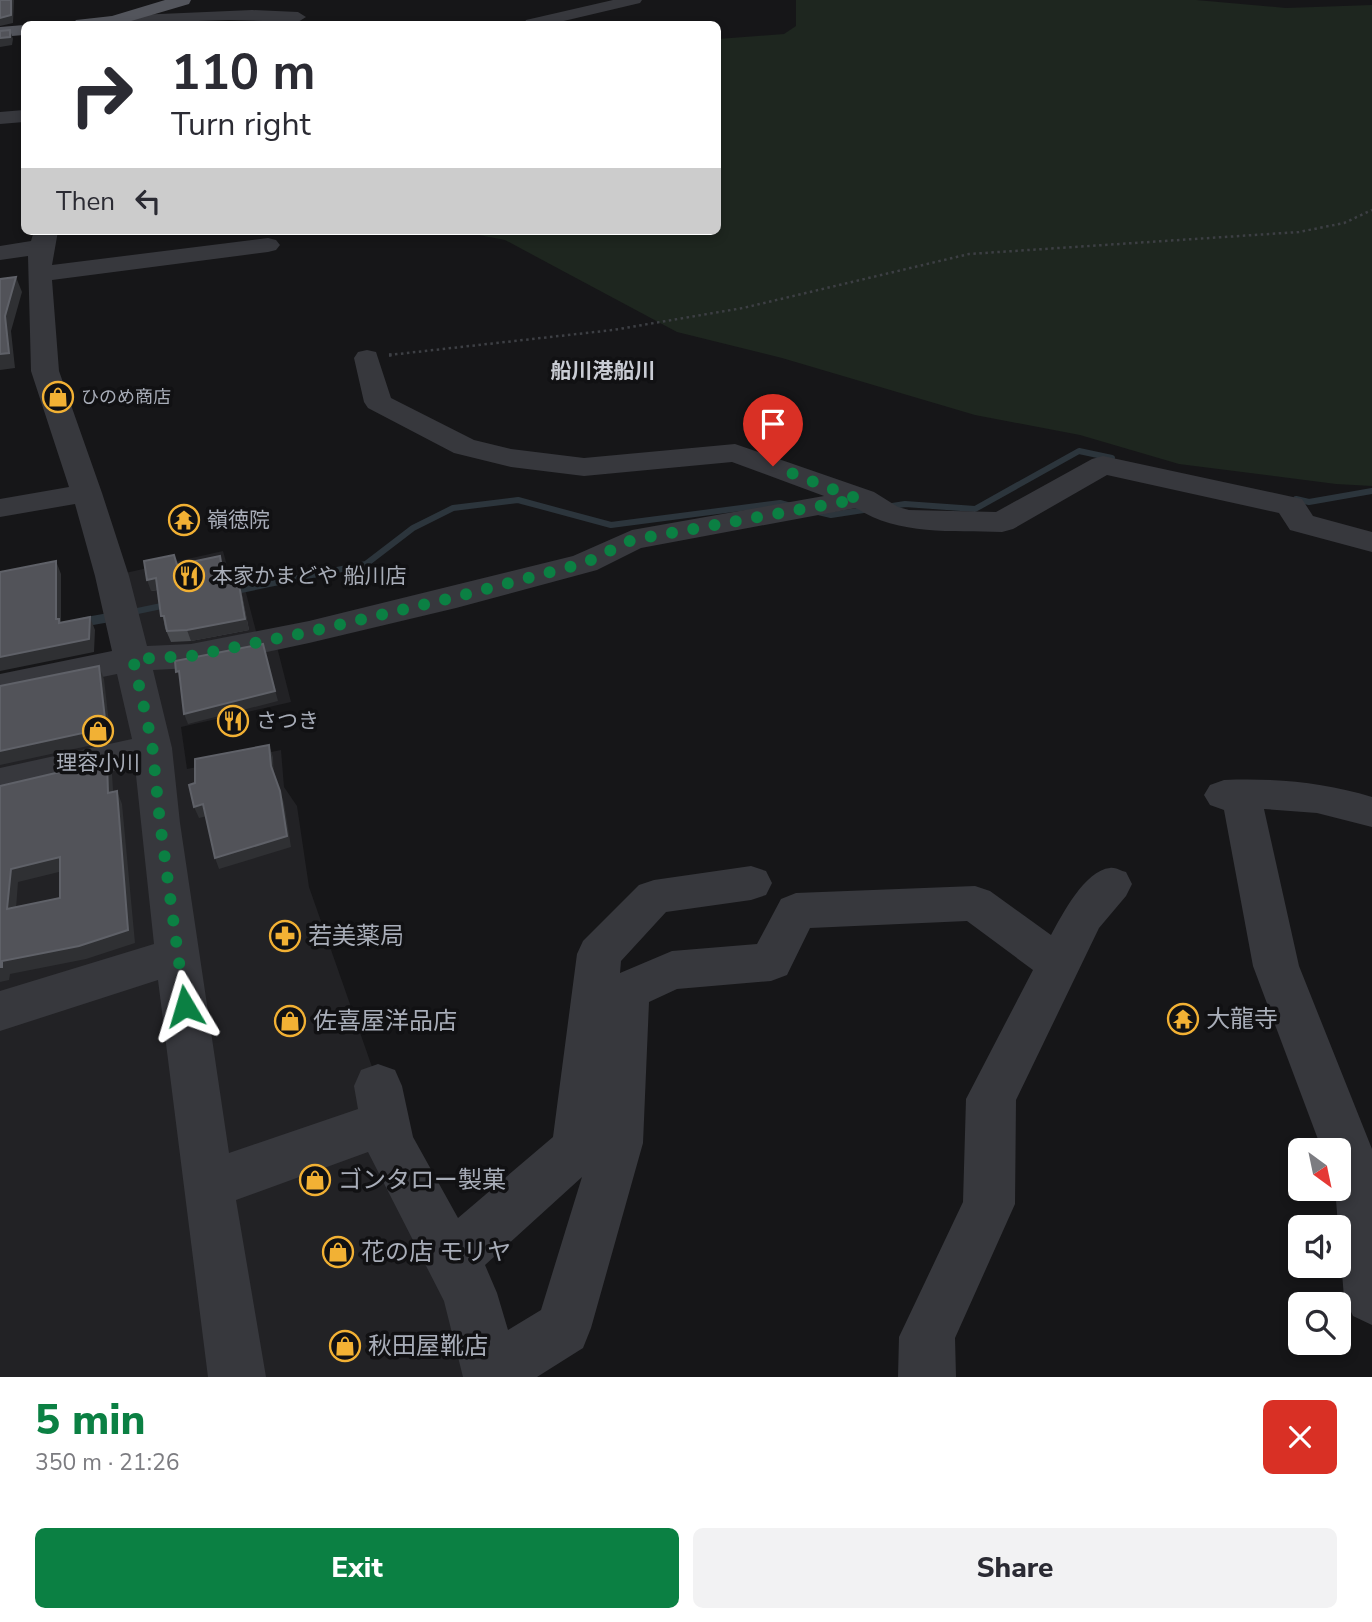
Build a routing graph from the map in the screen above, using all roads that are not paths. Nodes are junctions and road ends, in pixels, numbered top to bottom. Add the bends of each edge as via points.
1 (183, 0) edge
2 (634, 0) edge
3 (298, 17) dead end
4 (119, 21) edge
5 (142, 21) edge
6 (545, 21) edge
7 (21, 30) edge
8 (0, 32) edge
9 (21, 116) edge
10 (0, 118) edge
11 (43, 239) edge
12 (268, 245) dead end
13 (0, 253) edge
14 (39, 274) junction
15 (367, 358) road end
16 (87, 493) junction
17 (858, 499) junction
18 (0, 508) edge
19 (1372, 542) edge
20 (133, 659) junction
21 (0, 686) edge
22 (153, 748) junction
23 (0, 783) edge
24 (1372, 812) edge
25 (751, 883) dead end
26 (1111, 884) dead end
27 (179, 955) junction
28 (1058, 964) junction
29 (0, 1011) edge
30 (208, 1185) junction
31 (451, 1259) junction
32 (1372, 1297) edge
33 (492, 1375) edge
34 (237, 1377) edge
35 (927, 1377) edge

1 - 4 main road
2 - 6 street
3 - 5 street via 259,13
7 - 8 main road
9 - 10 street
11 - 13 street
11 - 14 street
12 - 14 street
14 - 16 street via 45,371
15 - 17 street via 378,402 464,447 584,467 735,453
16 - 18 street
16 - 20 street
17 - 19 street via 888,515 909,519 1002,522 1103,465 1291,506 1301,523
17 - 20 street via 632,540 585,563 309,632 191,656
20 - 21 street
20 - 22 street
22 - 23 street
22 - 27 street
24 - 32 street via 1305,796 1232,795 1276,966 1360,1183
25 - 31 street via 654,897 599,954 577,1149
26 - 28 street via 1083,916
27 - 29 street
27 - 30 street
28 - 33 street via 975,903 796,911 771,962 672,970 626,991 618,1143 563,1328
28 - 35 street via 991,1099 989,1204 927,1337
30 - 31 street via 381,1104 389,1143
30 - 34 street
31 - 33 street via 470,1293

